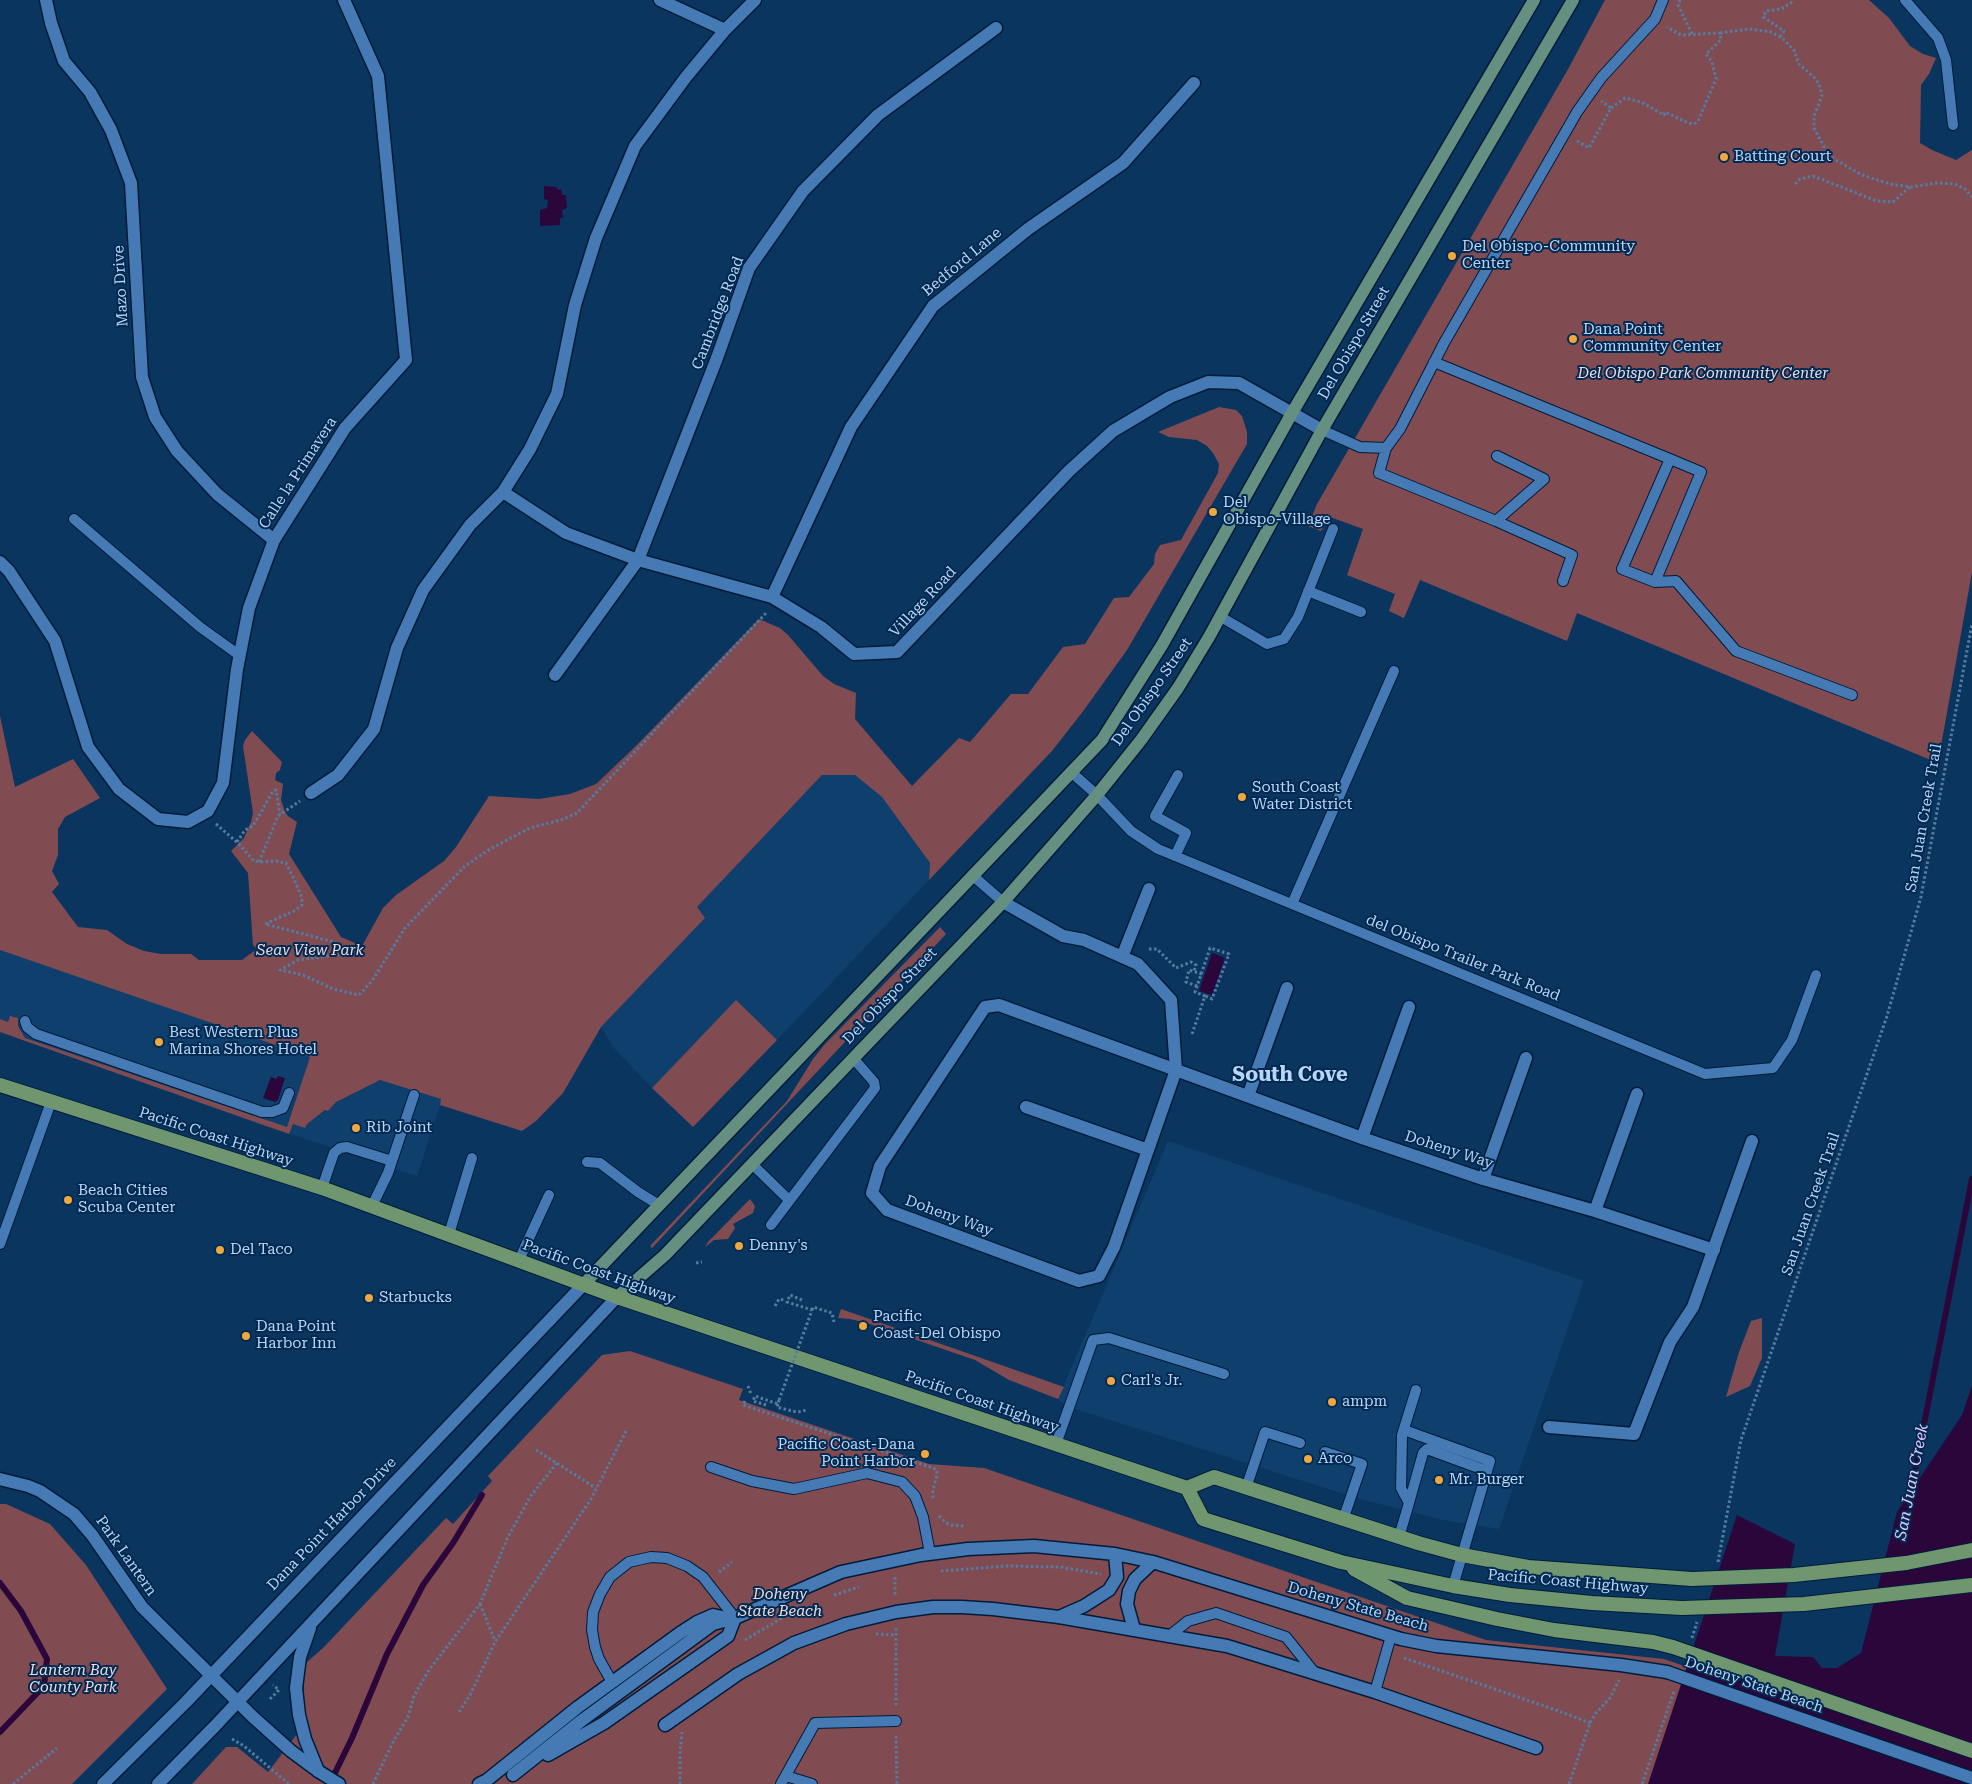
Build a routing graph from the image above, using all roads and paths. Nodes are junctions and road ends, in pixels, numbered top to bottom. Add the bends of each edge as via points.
1 (46, 0) edge
2 (344, 0) edge
3 (660, 0) edge
4 (756, 0) edge
5 (1534, 0) edge
6 (1573, 0) edge
7 (1663, 0) edge
8 (1680, 0) edge
9 (1792, 0) edge
10 (1905, 0) edge
11 (1654, 19) junction
12 (996, 28) dead end
13 (725, 30) junction
14 (1720, 33) junction
15 (1692, 34) junction
16 (1780, 37) junction
17 (1194, 83) dead end
18 (1590, 94) junction
19 (1611, 108) junction
20 (1952, 125) dead end
21 (1564, 135) junction
22 (1796, 184) dead end
23 (1910, 186) junction
24 (1972, 197) edge
25 (1434, 362) junction
26 (1292, 413) junction
27 (1322, 430) junction
28 (1386, 448) junction
29 (1497, 456) dead end
30 (1670, 459) junction
31 (503, 492) junction
32 (74, 518) dead end
33 (1496, 521) junction
34 (1333, 529) dead end
35 (274, 540) junction
36 (638, 560) junction
37 (0, 562) edge
38 (1563, 582) dead end
39 (1655, 582) junction
40 (1308, 591) junction
41 (775, 599) junction
42 (1361, 612) dead end
43 (1220, 617) junction
44 (1972, 624) edge
45 (240, 655) junction
46 (1394, 671) dead end
47 (555, 675) dead end
48 (1852, 695) dead end
49 (1071, 772) junction
50 (1178, 775) dead end
51 (312, 793) joint
52 (1096, 795) junction
53 (204, 814) junction
54 (280, 814) junction
55 (237, 842) junction
56 (1175, 856) junction
57 (259, 862) junction
58 (972, 875) junction
59 (1149, 890) dead end
60 (1002, 902) junction
61 (1292, 904) junction
62 (1149, 949) dead end
63 (1122, 957) junction
64 (1194, 971) junction
65 (1202, 974) junction
66 (1816, 975) dead end
67 (1197, 986) junction
68 (1287, 988) dead end
69 (1205, 996) junction
70 (1409, 1006) dead end
71 (25, 1021) dead end
72 (1192, 1034) dead end
73 (854, 1058) junction
74 (1526, 1058) dead end
75 (1176, 1070) junction
76 (0, 1086) edge
77 (289, 1093) dead end
78 (1637, 1094) dead end
79 (414, 1096) dead end
80 (1248, 1096) junction
81 (51, 1102) junction
82 (1026, 1108) dead end
83 (1362, 1138) junction
84 (1752, 1141) dead end
85 (1148, 1150) junction
86 (472, 1158) dead end
87 (392, 1161) junction
88 (587, 1162) dead end
89 (752, 1164) junction
90 (1483, 1180) junction
91 (322, 1188) junction
92 (549, 1195) dead end
93 (789, 1200) junction
94 (659, 1205) junction
95 (372, 1206) junction
96 (1595, 1211) junction
97 (771, 1225) dead end
98 (449, 1234) junction
99 (0, 1244) edge
100 (1714, 1250) junction
101 (518, 1260) junction
102 (702, 1262) dead end
103 (696, 1263) dead end
104 (584, 1284) junction
105 (618, 1297) junction
106 (784, 1300) dead end
107 (802, 1300) dead end
108 (775, 1306) dead end
109 (811, 1312) junction
110 (834, 1322) dead end
111 (1224, 1374) dead end
112 (748, 1386) dead end
113 (1416, 1390) dead end
114 (751, 1394) dead end
115 (745, 1401) dead end
116 (779, 1402) junction
117 (766, 1405) dead end
118 (807, 1410) dead end
119 (1549, 1427) dead end
120 (1404, 1430) junction
121 (626, 1431) dead end
122 (1300, 1443) dead end
123 (1056, 1444) junction
124 (536, 1450) dead end
125 (1325, 1452) dead end
126 (557, 1463) junction
127 (711, 1467) dead end
128 (1487, 1471) junction
129 (0, 1479) edge
130 (596, 1488) junction
131 (1187, 1488) junction
132 (1246, 1488) junction
133 (1409, 1503) junction
134 (934, 1505) dead end
135 (936, 1512) dead end
136 (1343, 1520) junction
137 (965, 1526) dead end
138 (1399, 1538) junction
139 (1972, 1550) edge
140 (930, 1553) junction
141 (1115, 1554) junction
142 (1462, 1555) junction
143 (1972, 1555) edge
144 (732, 1562) dead end
145 (1153, 1562) junction
146 (1341, 1562) junction
147 (1906, 1563) junction
148 (1715, 1570) dead end
149 (934, 1571) dead end
150 (719, 1572) dead end
151 (905, 1576) dead end
152 (1117, 1577) junction
153 (895, 1578) junction
154 (886, 1580) dead end
155 (1972, 1585) edge
156 (860, 1586) dead end
157 (1453, 1586) junction
158 (828, 1597) dead end
159 (480, 1604) junction
160 (896, 1612) junction
161 (789, 1614) dead end
162 (1059, 1617) junction
163 (1699, 1617) dead end
164 (735, 1618) junction
165 (312, 1622) junction
166 (1134, 1629) junction
167 (872, 1634) dead end
168 (896, 1635) junction
169 (1391, 1636) junction
170 (1168, 1637) junction
171 (495, 1642) junction
172 (739, 1644) dead end
173 (1690, 1645) dead end
174 (1387, 1652) junction
175 (1621, 1665) junction
176 (1314, 1672) junction
177 (211, 1675) junction
178 (269, 1681) dead end
179 (1677, 1683) dead end
180 (616, 1687) junction
181 (1375, 1692) junction
182 (270, 1699) dead end
183 (237, 1701) junction
184 (459, 1712) dead end
185 (896, 1721) junction
186 (1590, 1723) junction
187 (665, 1725) dead end
188 (684, 1728) dead end
189 (232, 1739) dead end
190 (57, 1748) dead end
191 (1536, 1748) dead end
192 (1972, 1751) edge
193 (318, 1771) junction
194 (513, 1775) junction
195 (1972, 1778) edge
196 (783, 1780) edge
197 (483, 1782) edge
198 (13, 1784) edge
199 (103, 1784) edge
200 (158, 1784) edge
201 (289, 1784) edge
202 (339, 1784) edge
203 (373, 1784) edge
204 (680, 1784) edge
205 (812, 1784) edge
206 (897, 1784) edge
207 (1568, 1784) edge
208 (1642, 1784) edge

1 - 35 street, Mazo Drive via 50,23 64,61 90,92 111,130 131,183 142,377 155,417 177,451 217,494
2 - 35 street, Calle la Primavera via 378,76 406,360 345,428
3 - 13 street
4 - 13 street
5 - 26 main road, Del Obispo Street
6 - 27 main road, Del Obispo Street
7 - 11 lane
8 - 15 path via 1678,5
9 - 16 path via 1781,9 1766,11 1763,17 1784,32
10 - 20 lane via 1938,38 1946,60
11 - 15 path via 1681,35
11 - 18 lane
12 - 36 street, Cambridge Road via 878,115 803,191 749,268
13 - 31 street via 635,146 596,238 574,305 557,394 530,449
14 - 15 path
14 - 16 path via 1750,29 1771,32
14 - 19 path via 1721,40 1706,54 1712,62 1716,79 1694,124 1625,98
16 - 23 path via 1794,50 1799,64 1820,87 1822,96 1814,116 1814,128 1829,156 1862,175 1890,184
17 - 41 street, Bedford Lane via 1123,163 1028,228 933,306 851,427
18 - 19 path
18 - 21 lane
19 - 21 path via 1589,148
21 - 25 lane
22 - 23 path via 1800,179 1813,176 1876,201 1892,202
23 - 24 path via 1955,184
25 - 28 lane via 1400,430
25 - 30 lane
26 - 27 street, Village Road
26 - 41 street, Village Road via 1239,383 1208,382 1170,397 1113,431 1069,471 897,652 854,654 822,627
26 - 49 main road, Del Obispo Street via 1145,673 1102,740
27 - 28 lane via 1360,447
27 - 43 main road, Del Obispo Street
28 - 33 lane via 1379,473
29 - 33 lane via 1544,479
30 - 39 lane via 1701,472
30 - 39 lane via 1622,569
31 - 36 street, Village Road via 566,533
31 - 51 street via 470,525 423,590 397,648 374,729 338,775
32 - 45 lane via 200,627
33 - 38 lane via 1572,555
34 - 40 lane
35 - 45 street, Calle la Primavera via 249,608
36 - 41 street, Village Road
36 - 47 street, Cambridge Road
37 - 53 street via 56,641 88,747 119,789 158,819 188,822
39 - 48 lane via 1676,582 1736,652
40 - 42 lane
40 - 43 lane via 1298,618 1284,639 1266,644
41 - 57 path via 577,813 530,828 465,866 405,928 359,996 280,970 298,960 350,953 334,942 265,924 294,911 302,905 302,898 286,864
43 - 52 main road, Del Obispo Street via 1178,688
44 - 148 path, San Juan Creek Trail via 1921,897 1888,1016 1742,1440
45 - 53 street, Calle la Primavera via 223,783
46 - 61 lane
49 - 52 lane, del Obispo Trailer Park Road
49 - 58 main road, Del Obispo Street
50 - 56 lane via 1155,816 1186,833
51 - 54 path
52 - 56 lane, del Obispo Trailer Park Road via 1131,831
52 - 60 main road, Del Obispo Street
53 - 55 path
54 - 55 path via 276,790 272,791 253,826 245,830
54 - 57 path
55 - 57 path via 254,861
56 - 61 lane, del Obispo Trailer Park Road
58 - 60 lane
58 - 94 main road, Del Obispo Street
59 - 63 street
60 - 63 street, Doheny Way via 1063,936 1084,940
60 - 73 main road, Del Obispo Street
61 - 66 lane, del Obispo Trailer Park Road via 1705,1074 1773,1068 1792,1040
62 - 64 path via 1157,949 1176,968 1191,962 1196,965
63 - 75 street, Doheny Way via 1138,964 1171,1000
64 - 65 path
64 - 67 path via 1189,970 1186,982
65 - 67 path
65 - 69 path via 1210,948 1229,954 1212,999
67 - 69 path via 1195,992
68 - 80 street
69 - 72 path
70 - 83 street
71 - 77 lane via 36,1034 262,1112 283,1108
73 - 89 main road, Del Obispo Street
73 - 93 lane via 874,1082 875,1088
74 - 90 street
75 - 80 street, Doheny Way
75 - 85 street, Doheny Way
75 - 85 street, Doheny Way via 999,1005 985,1007 880,1166 872,1193 887,1210 1079,1281 1099,1276 1114,1247
76 - 81 highway, Pacific Coast Highway
78 - 96 street
79 - 87 lane
80 - 83 street, Doheny Way
81 - 91 highway, Pacific Coast Highway
81 - 99 lane
82 - 85 street
83 - 90 street, Doheny Way
84 - 100 street
86 - 98 lane
87 - 91 lane via 340,1148 334,1154
87 - 95 lane
88 - 94 lane via 600,1163
89 - 93 lane
89 - 105 main road, Del Obispo Street via 665,1255
90 - 96 street, Doheny Way
91 - 95 highway, Pacific Coast Highway
92 - 101 lane
93 - 97 lane
94 - 104 main road, Del Obispo Street
95 - 98 highway, Pacific Coast Highway
96 - 100 street, Doheny Way
98 - 101 highway, Pacific Coast Highway
100 - 119 street via 1693,1307 1670,1342 1634,1434
101 - 104 highway, Pacific Coast Highway
102 - 103 path
104 - 105 highway, Pacific Coast Highway
104 - 177 street, Dana Point Harbor Drive
105 - 123 highway, Pacific Coast Highway
105 - 165 street
106 - 108 path via 779,1299
107 - 109 path via 790,1295 787,1302
109 - 110 path via 813,1307 832,1313
109 - 116 path, bridge
111 - 123 lane via 1109,1338 1093,1340
112 - 114 path
113 - 120 lane
115 - 134 path via 743,1405 937,1470
116 - 117 path via 755,1396 753,1401
116 - 118 path via 777,1408 798,1412
120 - 128 lane via 1490,1462
120 - 133 lane via 1402,1488
121 - 130 path
122 - 132 lane via 1265,1432
123 - 131 highway, Pacific Coast Highway
124 - 126 path
125 - 136 lane via 1362,1464
126 - 130 path
126 - 159 path via 530,1496 507,1539
127 - 140 lane via 752,1481 794,1489 867,1473 902,1482 915,1496
128 - 133 lane via 1427,1450 1423,1453
128 - 142 lane
129 - 177 street, Park Lantern via 40,1491 74,1514 142,1607
130 - 171 path
131 - 132 highway, Pacific Coast Highway via 1214,1477
131 - 146 highway, Pacific Coast Highway via 1203,1519
132 - 136 highway, Pacific Coast Highway
133 - 138 lane
135 - 137 path via 945,1522
136 - 138 highway, Pacific Coast Highway
138 - 142 highway, Pacific Coast Highway
139 - 147 highway
140 - 141 street, Doheny State Beach via 1034,1546
140 - 164 street, Doheny State Beach via 841,1572
141 - 145 street, Doheny State Beach
141 - 152 street
142 - 147 highway, Pacific Coast Highway, bridge via 1528,1567 1692,1579 1794,1575
142 - 157 lane
143 - 147 highway, Pacific Coast Highway
144 - 150 path
145 - 166 street via 1135,1579 1129,1591 1127,1604
145 - 169 street, Doheny State Beach
146 - 157 highway, Pacific Coast Highway
146 - 192 highway, bridge via 1407,1598 1525,1624 1673,1647
149 - 152 path via 1007,1566 1060,1567
151 - 153 path
152 - 162 street via 1109,1590
153 - 154 path
153 - 160 path
155 - 157 highway, Pacific Coast Highway, bridge via 1804,1604 1682,1608 1546,1598
156 - 158 path
159 - 171 path
159 - 203 path via 429,1670
160 - 162 street via 962,1607
160 - 168 path
160 - 187 street via 846,1624 794,1643 738,1674
161 - 172 path
162 - 166 street
163 - 173 path
164 - 180 street, Doheny State Beach via 713,1624
164 - 180 lane via 703,1577 688,1566 667,1558 651,1557 629,1562 610,1577 600,1594 592,1630 599,1659
164 - 194 street via 728,1636 697,1658 604,1723
165 - 183 street
165 - 193 street via 300,1657 296,1688 301,1723
166 - 170 street
167 - 168 path
168 - 185 path
169 - 174 lane
169 - 175 street, Doheny State Beach via 1436,1646
170 - 176 street via 1227,1646
170 - 176 lane via 1188,1621 1216,1613 1286,1637
171 - 184 path
174 - 181 lane
174 - 186 path
175 - 186 path via 1619,1679 1610,1698
175 - 195 street, Doheny State Beach, bridge via 1667,1672
176 - 181 street
177 - 183 street, Park Lantern
177 - 199 street, Dana Point Harbor Drive
178 - 182 path via 279,1690
179 - 208 path
180 - 194 street
180 - 197 street
181 - 191 street
183 - 193 street via 291,1751
183 - 200 street
185 - 196 lane via 815,1723
185 - 206 path
186 - 207 path
188 - 204 path
189 - 201 path
190 - 198 path
193 - 202 street
194 - 197 street
196 - 205 lane

